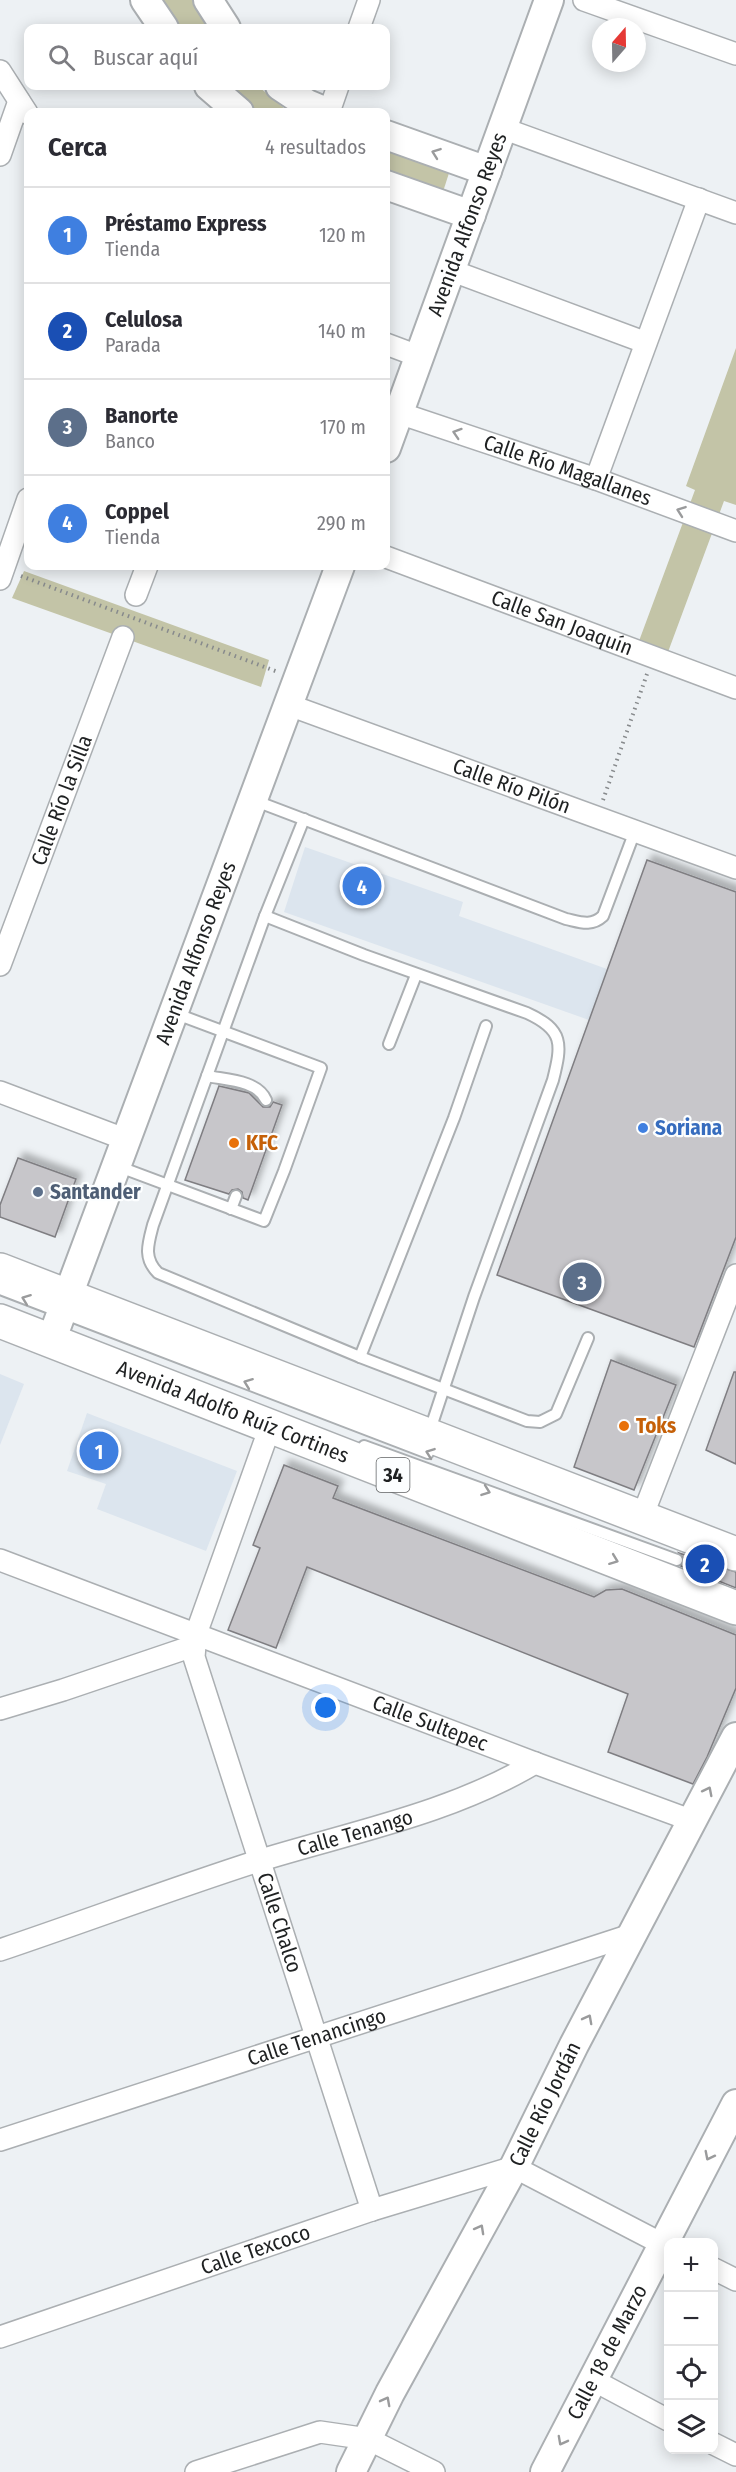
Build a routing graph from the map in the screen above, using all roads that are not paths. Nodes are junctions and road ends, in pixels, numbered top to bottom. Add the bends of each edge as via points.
1 (145, 0) edge
2 (208, 0) edge
3 (369, 0) edge
4 (549, 0) edge
5 (584, 0) edge
6 (161, 24) edge
7 (223, 24) edge
8 (360, 24) edge
9 (736, 54) edge
10 (0, 71) edge
11 (214, 90) edge
12 (286, 90) edge
13 (336, 90) edge
14 (24, 108) edge
15 (234, 108) edge
16 (317, 108) edge
17 (329, 108) edge
18 (502, 128) junction
19 (390, 136) edge
20 (0, 155) edge
21 (487, 171) junction
22 (390, 186) edge
23 (699, 199) junction
24 (736, 213) edge
25 (471, 214) junction
26 (450, 270) junction
27 (645, 342) junction
28 (390, 346) edge
29 (418, 356) junction
30 (399, 413) junction
31 (390, 437) edge
32 (596, 479) junction
33 (24, 511) edge
34 (736, 531) edge
35 (390, 558) edge
36 (145, 570) edge
37 (339, 570) edge
38 (2, 574) edge
39 (136, 595) dead end
40 (123, 637) dead end
41 (736, 688) edge
42 (293, 692) junction
43 (253, 800) junction
44 (304, 819) junction
45 (635, 831) junction
46 (736, 868) edge
47 (265, 916) junction
48 (0, 965) edge
49 (416, 975) junction
50 (174, 1013) junction
51 (486, 1026) dead end
52 (223, 1032) junction
53 (389, 1044) dead end
54 (207, 1076) junction
55 (0, 1092) edge
56 (266, 1100) dead end
57 (127, 1140) junction
58 (117, 1166) junction
59 (168, 1185) junction
60 (236, 1196) dead end
61 (231, 1209) junction
62 (0, 1270) edge
63 (736, 1275) edge
64 (0, 1289) edge
65 (0, 1321) edge
66 (57, 1321) junction
67 (588, 1338) dead end
68 (360, 1357) junction
69 (445, 1388) junction
70 (270, 1427) junction
71 (352, 1441) dead end
72 (432, 1446) junction
73 (642, 1517) junction
74 (736, 1554) edge
75 (0, 1560) edge
76 (677, 1560) dead end
77 (736, 1608) edge
78 (194, 1640) junction
79 (0, 1709) edge
80 (736, 1737) edge
81 (535, 1763) junction
82 (693, 1821) junction
83 (258, 1861) junction
84 (634, 1934) junction
85 (0, 1950) edge
86 (318, 2038) junction
87 (736, 2104) edge
88 (0, 2140) edge
89 (514, 2167) junction
90 (372, 2210) junction
91 (670, 2238) edge
92 (664, 2245) edge
93 (664, 2250) edge
94 (718, 2271) edge
95 (736, 2280) edge
96 (0, 2337) edge
97 (593, 2380) junction
98 (664, 2417) edge
99 (368, 2439) junction
100 (718, 2446) edge
101 (736, 2455) edge
102 (196, 2472) edge
103 (351, 2472) edge
104 (434, 2472) edge
105 (545, 2472) edge

1 - 6 street
2 - 7 street
3 - 8 street
4 - 18 street, Avenida Alfonso Reyes
5 - 9 street
10 - 14 street
11 - 15 street
12 - 16 street
13 - 17 street
14 - 20 street
18 - 21 street, Avenida Alfonso Reyes
18 - 23 street
21 -> 19 street
21 - 25 street, Avenida Alfonso Reyes
22 - 25 street
23 - 24 street
23 - 27 street
25 - 26 street, Avenida Alfonso Reyes
26 - 27 street
26 - 29 street, Avenida Alfonso Reyes
27 - 32 street
28 - 29 street
29 - 30 street, Avenida Alfonso Reyes
30 - 31 street, Avenida Alfonso Reyes
32 -> 30 street, Calle Río Magallanes
34 -> 32 street, Calle Río Magallanes
33 - 38 street
35 - 41 street, Calle San Joaquín
36 - 39 street
37 - 42 street, Avenida Alfonso Reyes
40 - 48 street, Calle Río la Silla
42 - 43 street, Avenida Alfonso Reyes
42 - 45 street, Calle Río Pilón
43 - 44 lane
43 - 50 street, Avenida Alfonso Reyes
44 - 45 lane via 587,924 603,916
44 - 47 lane
45 - 46 street, Calle Río Pilón
47 - 49 lane
47 - 52 lane
49 - 53 lane
49 - 69 lane via 540,1019 559,1041 553,1080
50 - 52 lane
50 - 57 street, Avenida Alfonso Reyes
51 - 68 lane
52 - 54 lane
52 - 61 lane via 321,1068 264,1221
54 - 56 lane via 253,1085
54 - 59 lane
55 - 57 street
57 - 58 street, Avenida Alfonso Reyes
58 - 59 lane
58 - 66 street, Avenida Alfonso Reyes
59 - 61 lane
59 - 68 lane via 147,1248 158,1273
60 - 61 lane
62 - 66 main road, Avenida Adolfo Ruíz Cortines / 34
63 - 73 street
66 -> 64 lane
65 - 66 main road, Avenida Adolfo Ruíz Cortines / 34
66 - 70 main road, Avenida Adolfo Ruíz Cortines / 34
72 -> 66 main road, Avenida Adolfo Ruíz Cortines / 34
67 - 69 lane via 563,1402 549,1419 527,1421
68 - 69 lane
69 - 72 lane
70 -> 77 main road, Avenida Adolfo Ruíz Cortines / 34
70 - 78 street
71 -> 76 lane
72 - 73 main road, Avenida Adolfo Ruíz Cortines / 34
73 - 74 main road, Avenida Adolfo Ruíz Cortines / 34
75 - 78 street, Calle Sultepec
78 - 79 street via 63,1690
78 - 81 street, Calle Sultepec
78 - 83 street, Calle Chalco via 194,1657 204,1692
82 -> 80 street, Calle Río Jordán
81 - 82 street, Calle Sultepec
81 - 83 street, Calle Tenango via 491,1788 449,1804
82 - 84 street, Calle Río Jordán
83 - 85 street, Calle Tenango
83 - 86 street, Calle Chalco
84 - 86 street, Calle Tenancingo
89 -> 84 street, Calle Río Jordán
86 - 88 street, Calle Tenancingo
86 - 90 street, Calle Chalco
87 -> 91 street, Calle 18 de Marzo
89 - 90 street, Calle Texcoco
89 - 92 street
99 -> 89 street, Calle Río Jordán
90 - 96 street, Calle Texcoco
93 - 97 street, Calle 18 de Marzo
94 - 95 street
97 - 98 street
97 -> 105 street, Calle 18 de Marzo
99 - 102 street via 320,2432
99 - 103 street, Calle Río Jordán
99 - 104 street
100 - 101 street

